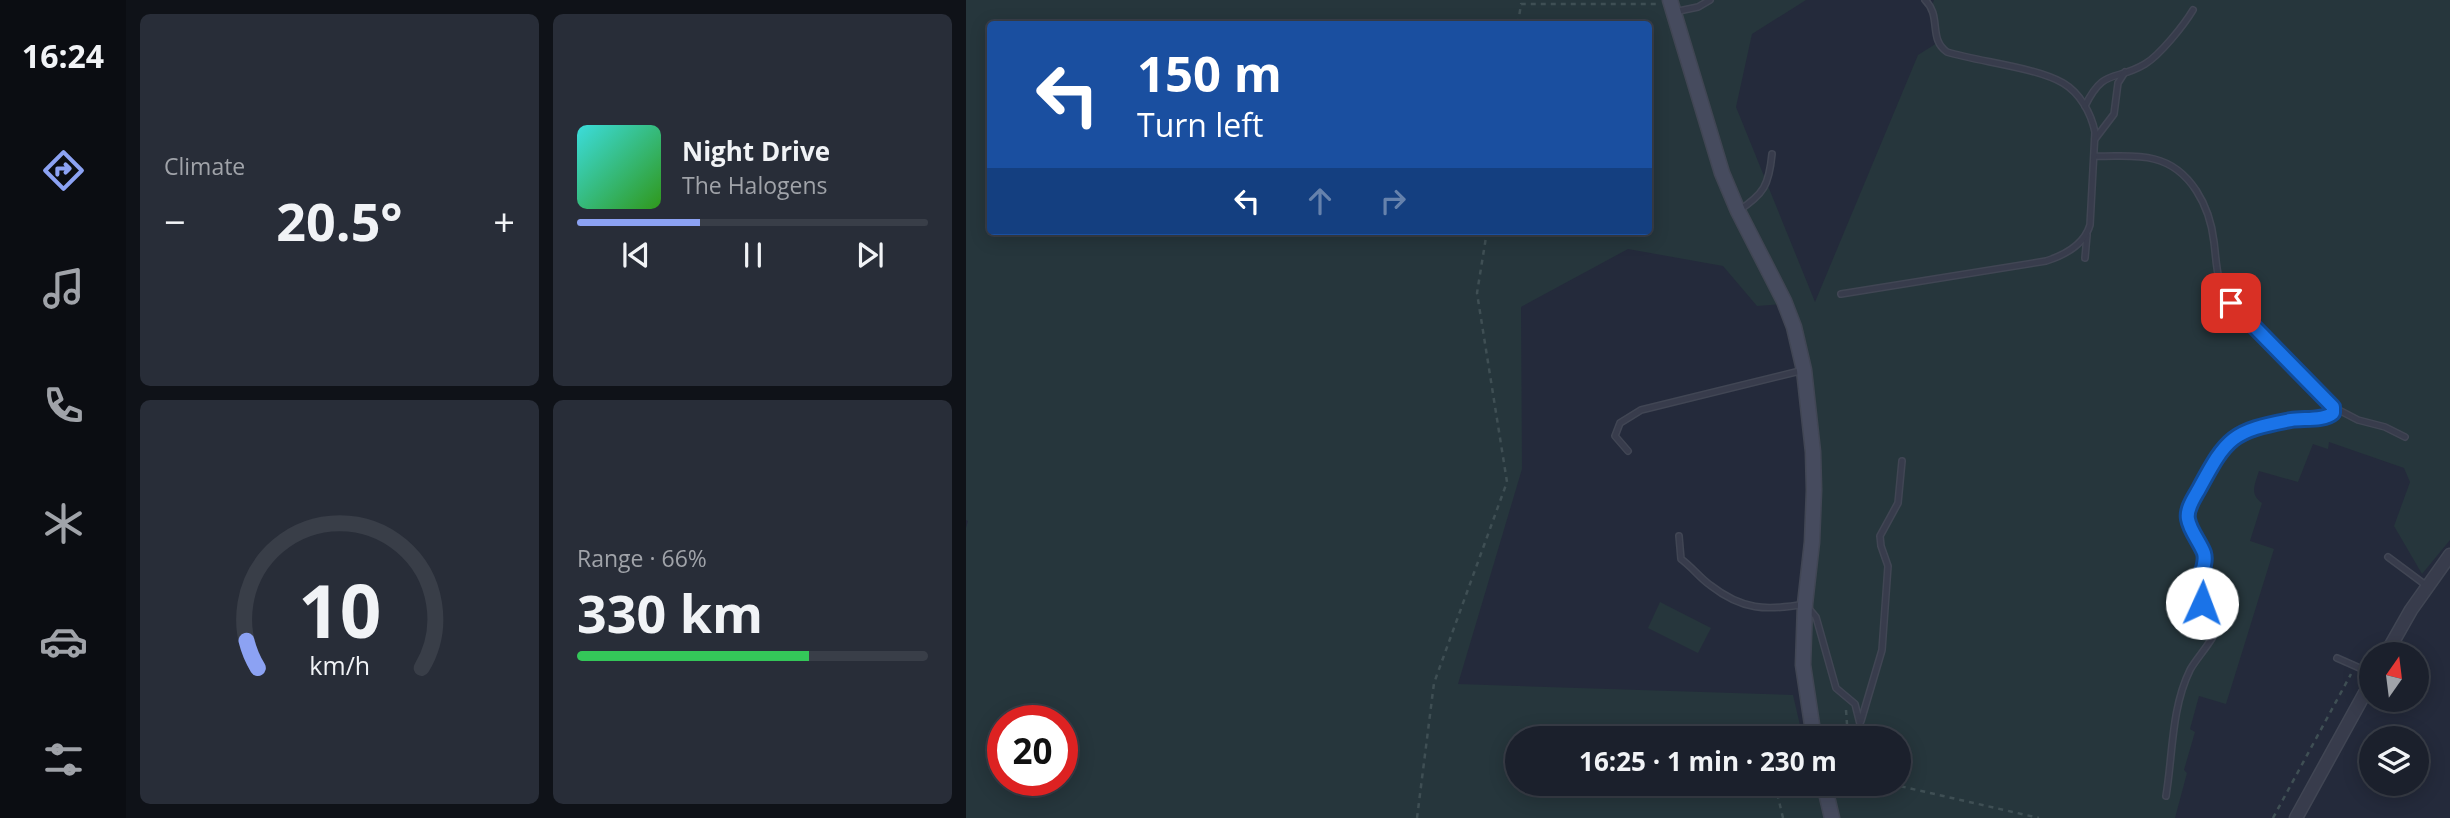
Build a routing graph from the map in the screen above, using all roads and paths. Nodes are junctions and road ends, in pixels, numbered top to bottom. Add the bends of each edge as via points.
1 (1710, 0) edge
2 (1925, 0) edge
3 (1672, 5) edge
4 (2193, 10) dead end
5 (1518, 21) edge
6 (2125, 72) junction
7 (2085, 107) junction
8 (2095, 139) junction
9 (1772, 154) dead end
10 (2094, 156) junction
11 (1738, 211) junction
12 (1486, 235) edge
13 (2087, 235) junction
14 (2085, 258) dead end
15 (1841, 294) dead end
16 (1804, 370) junction
17 (2333, 407) junction
18 (2405, 437) dead end
19 (1628, 451) dead end
20 (1902, 461) dead end
21 (1679, 536) dead end
22 (2450, 555) edge
23 (2388, 556) dead end
24 (2427, 586) junction
25 (1805, 604) junction
26 (2393, 642) edge
27 (2337, 658) dead end
28 (2356, 664) junction
29 (2359, 666) edge
30 (1845, 695) junction
31 (2359, 704) edge
32 (1812, 726) edge
33 (1847, 726) edge
34 (1911, 788) edge
35 (1778, 796) edge
36 (1827, 796) edge
37 (2165, 796) dead end
38 (1417, 818) edge
39 (1783, 818) edge
40 (1832, 818) edge
41 (2039, 818) edge
42 (2273, 818) edge
43 (2296, 818) edge

1 - 3 lane via 1698,7
2 - 7 lane via 1933,7 1940,47 1966,58 2044,75 2070,89
3 - 5 path via 1521,5
3 - 11 main road via 1722,173
4 - 6 lane via 2146,64
6 - 7 lane via 2099,83
6 - 8 lane via 2118,83 2114,114
7 - 8 lane
8 - 10 lane
9 - 11 lane via 1764,190
10 - 13 lane via 2093,210
10 - 17 lane via 2154,159 2179,172 2209,216 2222,292
11 - 16 main road via 1784,301
12 - 38 path via 1477,293 1507,482 1434,683
13 - 14 lane
13 - 15 lane via 2070,250 2046,261
16 - 19 lane via 1640,410 1620,423 1615,436
16 - 25 main road via 1814,481
17 - 18 lane
17 - 37 lane via 2331,416 2273,424 2235,436 2213,461 2189,510 2190,526 2206,563 2196,596 2213,615 2216,628 2191,668 2183,691
20 - 30 lane via 1898,503 1880,536 1888,566 1882,650 1860,724 1855,704
21 - 25 lane via 1681,559 1712,587 1741,604 1767,609
22 - 24 street
23 - 24 lane
24 - 26 street
25 - 30 lane via 1816,617 1836,688
25 - 32 main road via 1803,665
27 - 28 lane
28 - 29 lane
28 - 42 path
30 - 33 path
31 - 43 street
34 - 41 path
35 - 39 path
36 - 40 main road

